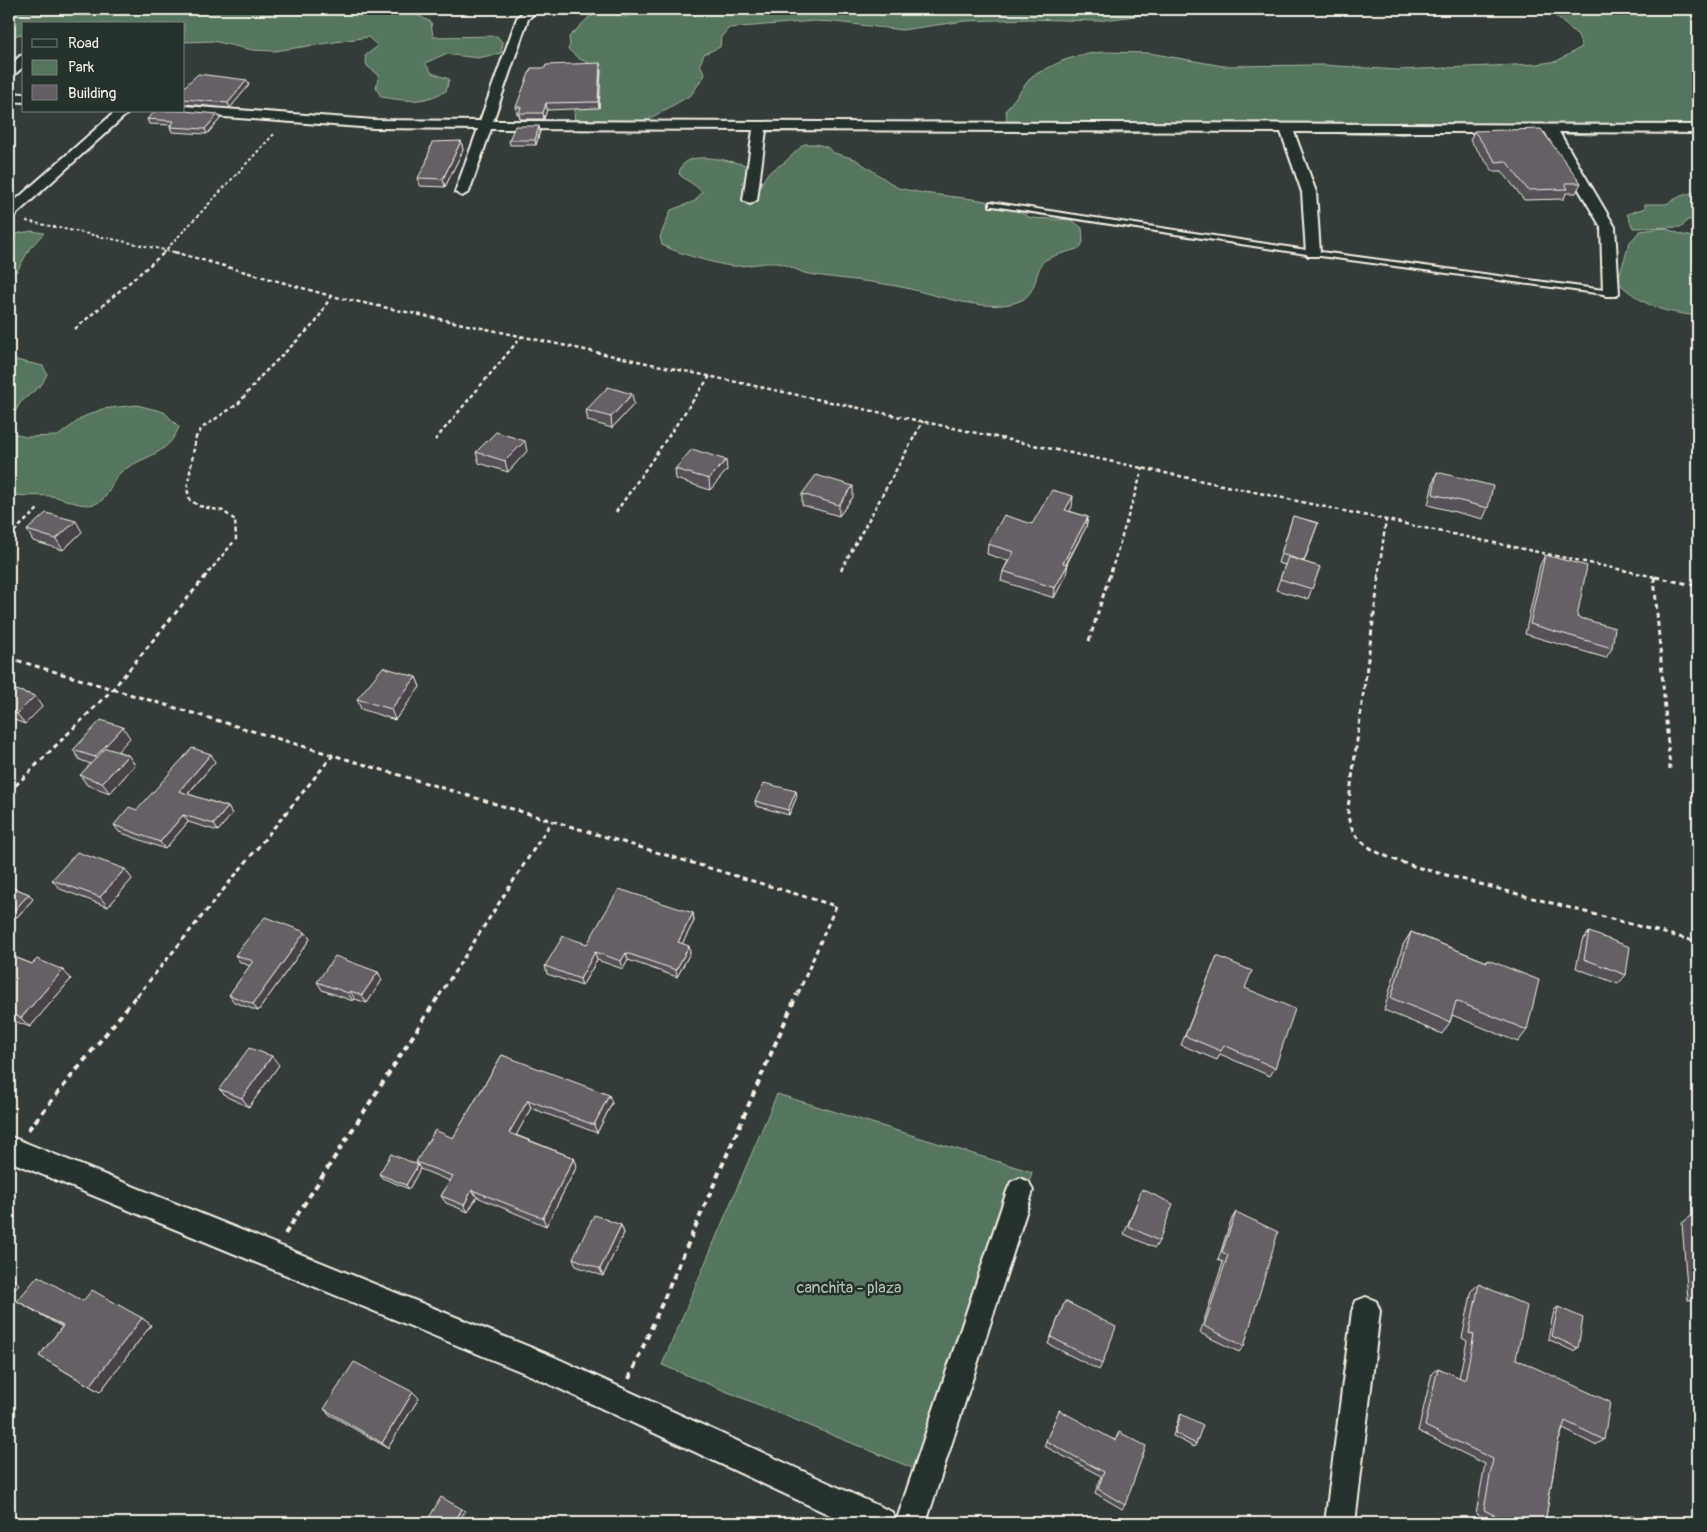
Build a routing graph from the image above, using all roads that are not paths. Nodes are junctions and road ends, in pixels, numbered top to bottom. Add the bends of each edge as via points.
1 (532, 9) edge
2 (22, 61) edge
3 (9, 73) edge
4 (9, 97) edge
5 (22, 98) edge
6 (185, 110) edge
7 (123, 112) edge
8 (485, 126) junction
9 (760, 126) junction
10 (1286, 128) junction
11 (1550, 129) junction
12 (1698, 129) edge
13 (462, 192) dead end
14 (750, 200) dead end
15 (993, 204) dead end
16 (13, 216) edge
17 (1313, 252) junction
18 (1611, 293) joint
19 (10, 1149) edge
20 (1020, 1191) dead end
21 (1366, 1311) dead end
22 (880, 1523) edge
23 (911, 1523) edge
24 (1340, 1523) edge

1 - 8 street via 523,18
2 - 3 street
4 - 5 street
6 - 8 street via 374,124
7 - 16 street
8 - 9 street
8 - 13 street
9 - 10 street
9 - 14 street
10 - 11 street
10 - 17 street via 1309,192
11 - 12 street
11 - 18 street via 1608,227
15 - 17 lane
17 - 18 lane
19 - 22 street via 542,1366
20 - 23 street
21 - 24 street

